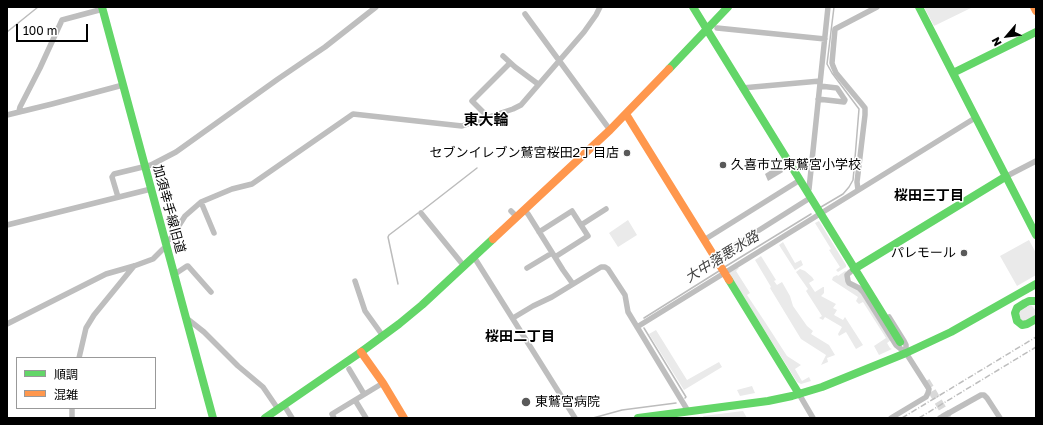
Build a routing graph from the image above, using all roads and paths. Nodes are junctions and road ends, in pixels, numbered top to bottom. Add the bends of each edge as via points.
1 (376, 7) edge
2 (600, 7) edge
3 (693, 7) edge
4 (728, 7) edge
5 (828, 7) edge
6 (877, 7) edge
7 (919, 7) edge
8 (1034, 7) edge
9 (102, 8) edge
10 (1036, 11) edge
11 (525, 14) dead end
12 (717, 28) dead end
13 (707, 30) junction
14 (1036, 32) edge
15 (825, 39) junction
16 (503, 56) dead end
17 (559, 60) junction
18 (510, 63) junction
19 (952, 73) junction
20 (538, 84) junction
21 (820, 84) junction
22 (123, 85) junction
23 (742, 88) junction
24 (818, 99) junction
25 (19, 111) junction
26 (626, 114) junction
27 (7, 115) edge
28 (487, 118) junction
29 (975, 118) junction
30 (610, 130) junction
31 (1036, 162) edge
32 (145, 166) junction
33 (1005, 177) junction
34 (800, 180) junction
35 (151, 189) junction
36 (858, 190) junction
37 (808, 195) junction
38 (118, 197) junction
39 (201, 202) junction
40 (606, 209) dead end
41 (524, 210) junction
42 (820, 213) junction
43 (421, 214) dead end
44 (7, 225) edge
45 (581, 225) junction
46 (538, 232) junction
47 (214, 233) dead end
48 (1036, 235) edge
49 (704, 240) junction
50 (166, 245) junction
51 (553, 255) junction
52 (474, 257) junction
53 (715, 258) junction
54 (134, 266) junction
55 (464, 266) junction
56 (527, 268) dead end
57 (854, 269) junction
58 (722, 270) junction
59 (174, 274) junction
60 (355, 281) dead end
61 (574, 284) junction
62 (1036, 284) edge
63 (210, 292) dead end
64 (1036, 301) edge
65 (185, 316) junction
66 (513, 318) junction
67 (1036, 319) edge
68 (7, 324) edge
69 (637, 327) junction
70 (383, 336) junction
71 (900, 342) dead end
72 (361, 352) junction
73 (906, 353) junction
74 (79, 357) edge
75 (349, 369) dead end
76 (383, 383) junction
77 (364, 394) junction
78 (799, 394) junction
79 (355, 400) junction
80 (281, 407) junction
81 (688, 411) junction
82 (951, 415) edge
83 (213, 418) edge
84 (265, 418) edge
85 (292, 418) edge
86 (334, 418) edge
87 (366, 418) edge
88 (404, 418) edge
89 (575, 418) edge
90 (643, 418) edge
91 (813, 418) edge
92 (891, 418) edge
93 (941, 418) edge
94 (1000, 418) edge

1 - 32 street via 325,47 176,152
2 - 17 street via 584,32
3 - 13 street
4 - 13 street
5 - 15 street
6 - 36 street via 835,29 833,66 864,108
7 - 19 street
8 - 10 street
9 - 22 street, 加須幸手線旧道
9 - 25 street via 62,20
11 - 17 street
12 - 15 street
13 - 23 street
13 - 26 street
14 - 19 street
15 - 21 street
16 - 18 street
17 - 20 street
17 - 30 street
18 - 20 street
18 - 28 street via 472,101
19 - 29 street
20 - 28 street via 517,107
21 - 23 street
21 - 24 street
21 - 24 street via 837,88 845,100 844,102
22 - 25 street
22 - 32 street, 加須幸手線旧道
23 - 34 street
24 - 37 street
25 - 27 street
26 - 30 street
26 - 49 street
28 - 39 street via 457,126 353,114 252,184
29 - 33 street
29 - 36 street
30 - 41 street
31 - 33 street
32 - 35 street, 加須幸手線旧道
32 - 38 street via 114,174 112,177
33 - 48 street
33 - 57 street
34 - 37 street
34 - 49 street
35 - 38 street
35 - 50 street, 加須幸手線旧道
36 - 42 street
37 - 42 street
37 - 53 street
38 - 44 street
39 - 47 street
39 - 50 street via 185,216
40 - 45 street
41 - 46 street
41 - 52 street via 514,214
42 - 57 street
42 - 58 street
43 - 55 street
45 - 46 street via 572,211
45 - 51 street via 588,236
46 - 51 street
49 - 53 street
50 - 54 street via 153,259
50 - 59 street, 加須幸手線旧道
51 - 56 street
51 - 61 street
52 - 55 street
52 - 66 street
53 - 58 street
54 - 68 street via 106,274
54 - 74 street via 86,328
55 - 70 street via 422,305
57 - 71 street
57 - 73 street via 860,272 904,341
57 - 73 street via 847,275 848,281 861,290 896,345
58 - 69 street
58 - 78 street
59 - 63 street via 188,266
59 - 65 street, 加須幸手線旧道
60 - 70 street via 365,311
61 - 66 street
61 - 69 street via 601,267 608,269 625,295 628,312
62 - 73 street via 956,329
64 - 67 street via 1025,303 1017,308 1015,313 1017,321 1022,325
65 - 80 street via 263,387
65 - 83 street, 加須幸手線旧道
66 - 89 street
69 - 81 street
70 - 72 street
72 - 76 street
72 - 80 street
73 - 78 street
73 - 92 street via 929,391 926,396
75 - 77 street
76 - 77 street
76 - 88 street
77 - 79 street
78 - 81 street via 768,401
78 - 91 street
79 - 86 street via 332,414
79 - 87 street
80 - 84 street
80 - 85 street
81 - 90 street
82 - 93 street
82 - 94 street via 984,395

